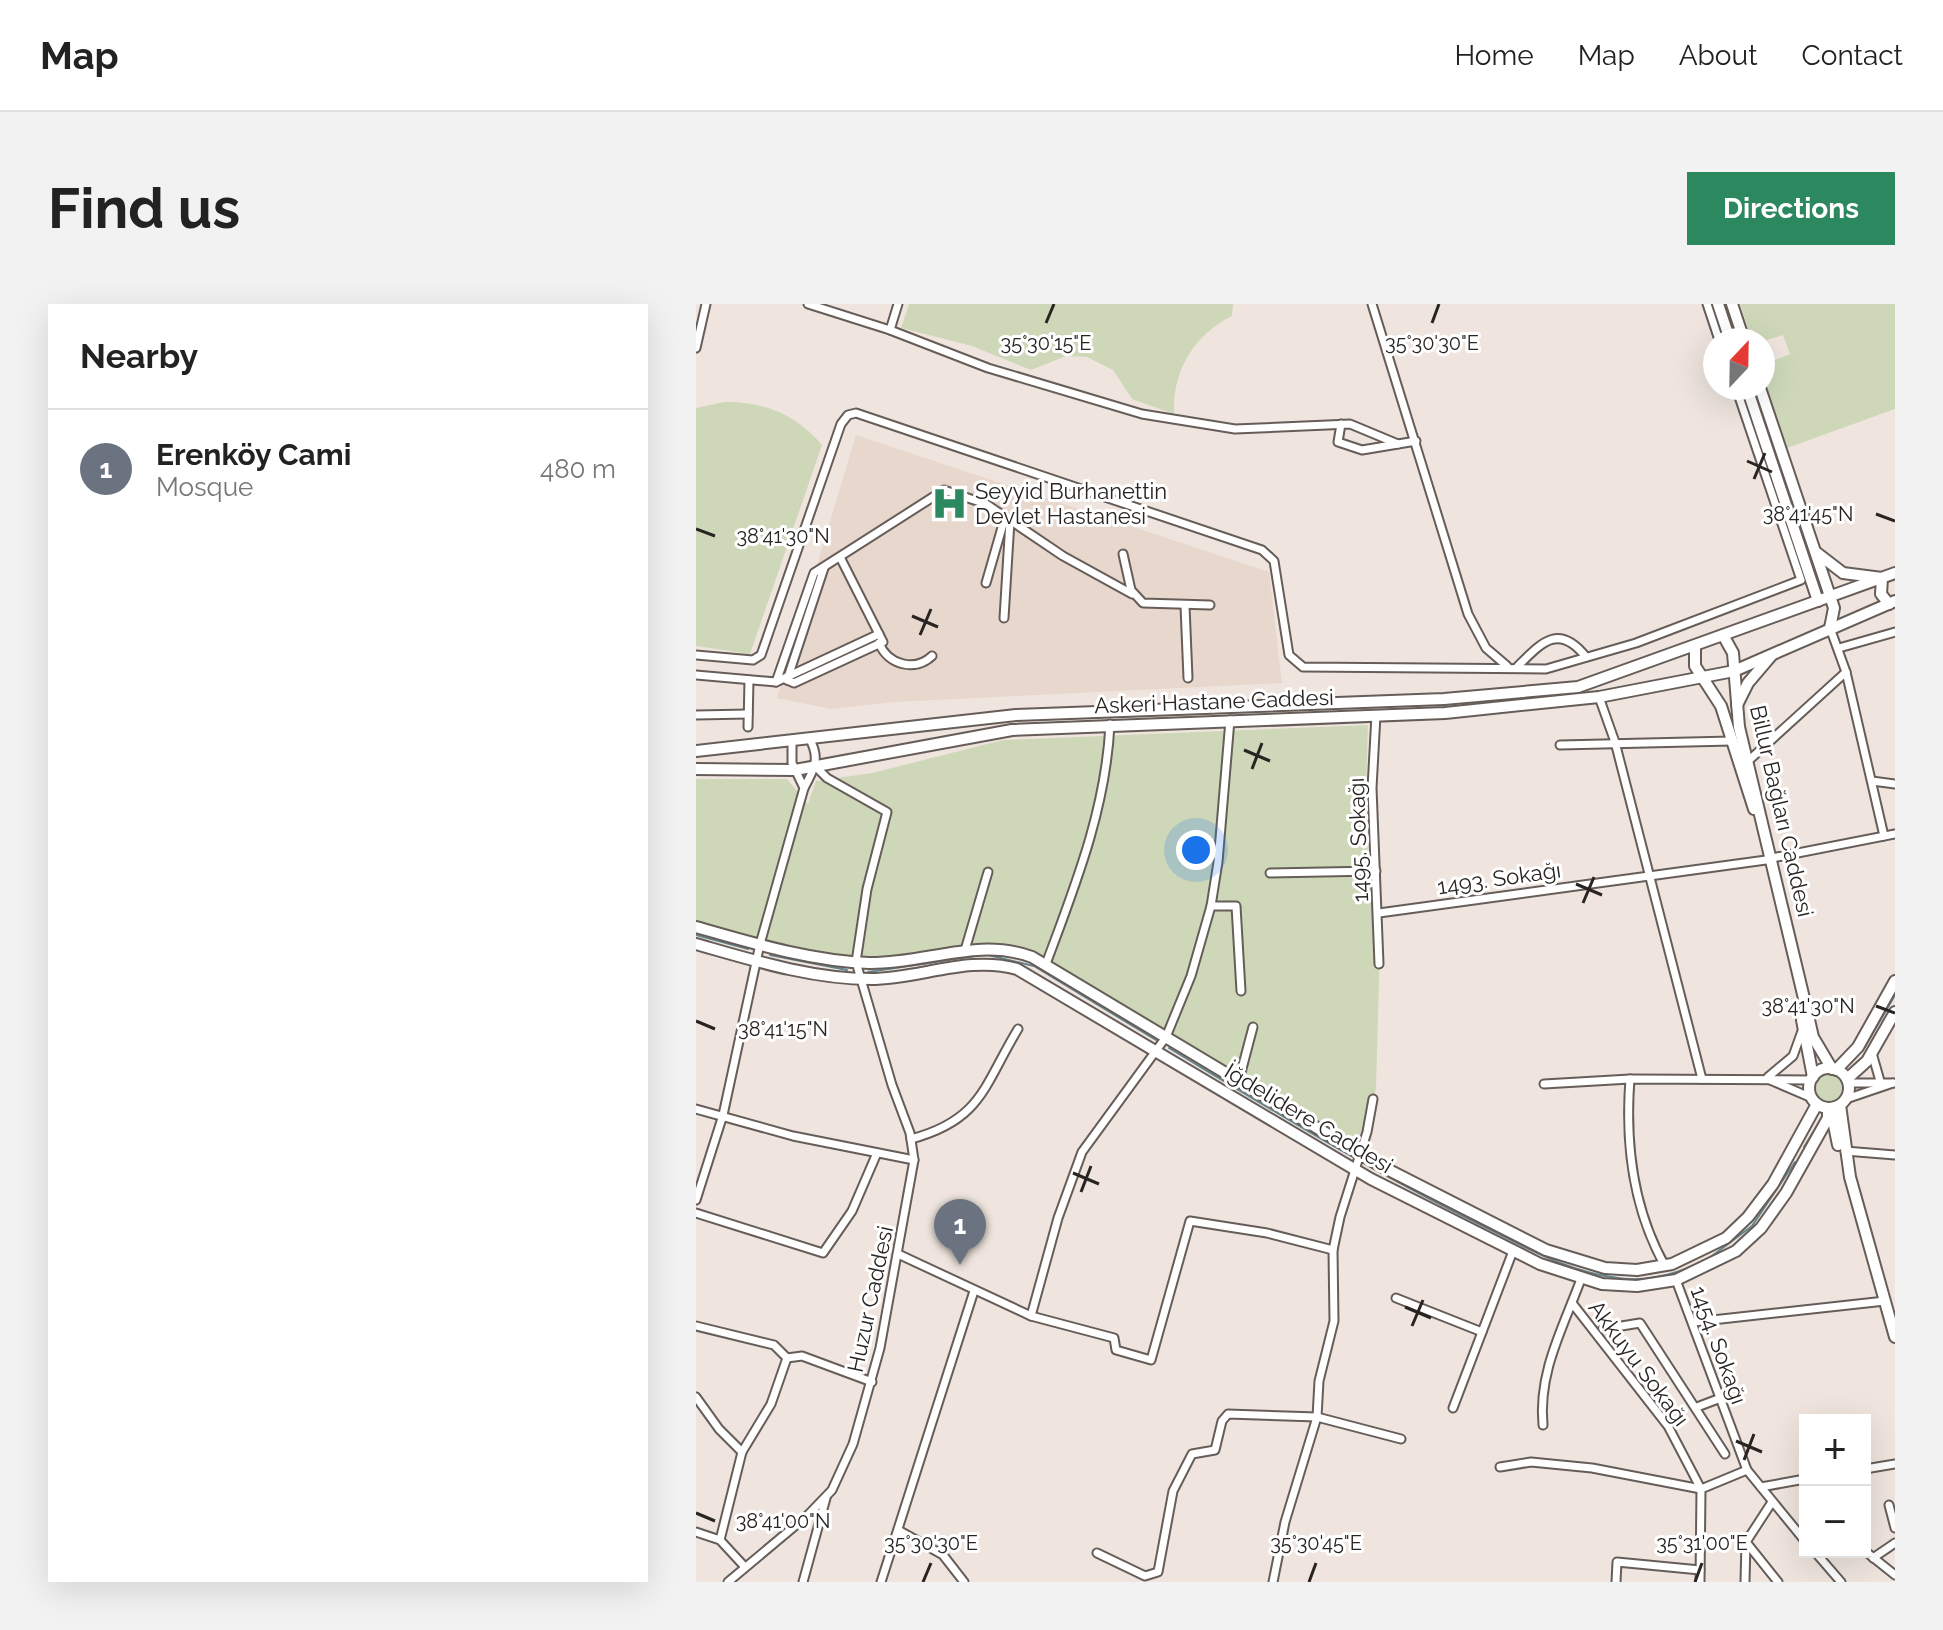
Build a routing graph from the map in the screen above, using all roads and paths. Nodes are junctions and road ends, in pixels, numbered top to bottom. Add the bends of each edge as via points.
1 (706, 304) edge
2 (808, 304) edge
3 (898, 304) edge
4 (1372, 304) edge
5 (1707, 304) edge
6 (1718, 304) edge
7 (1732, 304) edge
8 (1715, 328) edge
9 (1726, 328) edge
10 (1740, 328) edge
11 (890, 330) junction
12 (696, 348) edge
13 (1740, 400) edge
14 (1751, 400) edge
15 (1764, 400) edge
16 (1341, 424) junction
17 (1416, 441) junction
18 (1398, 444) junction
19 (1007, 519) junction
20 (1815, 552) junction
21 (1123, 554) dead end
22 (840, 557) junction
23 (825, 567) junction
24 (1895, 573) edge
25 (1882, 578) junction
26 (986, 583) dead end
27 (1132, 594) junction
28 (1824, 599) junction
29 (1892, 603) edge
30 (1210, 605) dead end
31 (1185, 606) junction
32 (1004, 618) dead end
33 (1830, 628) junction
34 (1895, 632) edge
35 (879, 634) junction
36 (1723, 635) junction
37 (879, 643) junction
38 (1695, 646) junction
39 (1839, 648) junction
40 (696, 655) edge
41 (1771, 655) junction
42 (932, 656) dead end
43 (1586, 657) junction
44 (1507, 666) junction
45 (1518, 666) junction
46 (1734, 671) junction
47 (1846, 672) junction
48 (696, 675) edge
49 (1188, 678) dead end
50 (1701, 679) junction
51 (749, 680) junction
52 (787, 680) junction
53 (776, 682) junction
54 (1599, 697) junction
55 (1737, 707) junction
56 (748, 714) junction
57 (696, 715) edge
58 (1376, 715) junction
59 (1230, 720) junction
60 (1110, 724) junction
61 (748, 727) dead end
62 (809, 738) junction
63 (792, 740) junction
64 (1732, 741) junction
65 (1615, 742) junction
66 (1560, 745) dead end
67 (696, 751) edge
68 (1747, 762) junction
69 (816, 767) junction
70 (696, 769) edge
71 (795, 770) junction
72 (1872, 781) junction
73 (1895, 784) edge
74 (804, 788) junction
75 (1895, 834) edge
76 (1884, 836) junction
77 (1769, 859) junction
78 (1376, 871) junction
79 (988, 872) dead end
80 (1270, 873) dead end
81 (1648, 876) junction
82 (1211, 906) junction
83 (1379, 913) junction
84 (696, 927) edge
85 (696, 944) edge
86 (760, 944) junction
87 (965, 950) junction
88 (756, 960) junction
89 (856, 962) junction
90 (1046, 964) junction
91 (1379, 964) dead end
92 (860, 979) junction
93 (1895, 981) edge
94 (1241, 991) dead end
95 (1800, 998) junction
96 (1895, 1012) edge
97 (1803, 1024) junction
98 (1253, 1027) dead end
99 (1018, 1029) dead end
100 (1166, 1037) junction
101 (1157, 1051) junction
102 (1820, 1051) junction
103 (1872, 1052) junction
104 (1852, 1055) junction
105 (1834, 1069) junction
106 (1812, 1078) junction
107 (1630, 1079) junction
108 (1702, 1079) junction
109 (1765, 1079) junction
110 (1239, 1080) junction
111 (1848, 1081) junction
112 (1880, 1081) junction
113 (1894, 1083) edge
114 (1544, 1084) dead end
115 (1373, 1099) dead end
116 (1814, 1101) junction
117 (1836, 1105) junction
118 (696, 1109) edge
119 (723, 1115) junction
120 (911, 1139) junction
121 (1793, 1149) junction
122 (1842, 1151) junction
123 (877, 1153) junction
124 (1360, 1154) junction
125 (1895, 1155) edge
126 (914, 1160) junction
127 (1805, 1163) junction
128 (1355, 1170) junction
129 (696, 1200) edge
130 (696, 1213) edge
131 (1333, 1250) junction
132 (1513, 1251) junction
133 (898, 1254) junction
134 (1665, 1266) junction
135 (1581, 1279) junction
136 (1676, 1280) junction
137 (974, 1291) junction
138 (1396, 1298) dead end
139 (1572, 1303) junction
140 (1889, 1304) edge
141 (1031, 1316) junction
142 (1694, 1322) junction
143 (696, 1326) edge
144 (1603, 1329) dead end
145 (1482, 1332) junction
146 (1895, 1337) edge
147 (787, 1358) junction
148 (872, 1382) junction
149 (696, 1397) edge
150 (1718, 1399) junction
151 (1697, 1407) junction
152 (1453, 1408) dead end
153 (1317, 1417) junction
154 (1543, 1425) dead end
155 (1401, 1439) dead end
156 (742, 1452) junction
157 (1725, 1454) dead end
158 (1895, 1464) edge
159 (1500, 1467) dead end
160 (1871, 1468) edge
161 (1747, 1470) junction
162 (1799, 1480) edge
163 (1761, 1487) junction
164 (1701, 1489) junction
165 (826, 1496) junction
166 (1772, 1502) junction
167 (1889, 1505) dead end
168 (1895, 1528) edge
169 (900, 1531) junction
170 (696, 1532) edge
171 (1799, 1534) edge
172 (720, 1540) junction
173 (1746, 1542) junction
174 (1895, 1543) edge
175 (1097, 1553) dead end
176 (1820, 1558) edge
177 (1873, 1558) joint
178 (744, 1566) junction
179 (1700, 1570) junction
180 (1895, 1575) edge
181 (728, 1582) edge
182 (803, 1582) edge
183 (881, 1582) edge
184 (964, 1582) edge
185 (1273, 1582) edge
186 (1616, 1582) edge
187 (1700, 1582) edge
188 (1745, 1582) edge
189 (1778, 1582) edge
190 (1841, 1582) edge

1 - 12 street
2 - 11 street
3 - 11 street
4 - 17 street
5 - 8 street
6 - 9 street
7 - 10 street
11 - 16 street via 988,368 1181,423 1248,430
13 - 43 street via 1801,580
14 - 28 street
15 - 20 street
16 - 18 street via 1358,425
16 - 18 street via 1337,439 1348,448
17 - 18 street
17 - 44 street via 1468,614 1486,648
19 - 22 street via 977,500 944,490
19 - 26 street
19 - 27 street
19 - 32 street
20 - 25 street via 1843,573
20 - 28 street
21 - 27 street
22 - 23 street
22 - 35 street
23 - 52 street
23 - 53 street via 814,573
24 - 25 street, Askeri Hastane Caddesi
25 - 28 street, Askeri Hastane Caddesi
25 - 29 street via 1881,594
27 - 31 street via 1146,605
28 - 33 street via 1835,611
28 - 36 street, Askeri Hastane Caddesi
29 - 33 street, Askeri Hastane Caddesi
30 - 31 street
31 - 49 street
33 - 39 street
33 - 41 street, Askeri Hastane Caddesi
34 - 39 street
35 - 37 street
35 - 52 street
36 - 38 street, Askeri Hastane Caddesi
36 - 46 street, Billur Bağları Caddesi via 1733,653
37 - 42 street via 886,655 905,665 921,665
37 - 52 street via 794,683
38 - 50 street, Billur Bağları Caddesi
38 - 62 street, Askeri Hastane Caddesi via 1590,684 1537,691 1453,699 1016,715
39 - 47 street
40 - 44 street via 753,660 761,655 842,421 856,413 1262,550 1274,561 1288,652 1299,666
41 - 46 street, Askeri Hastane Caddesi
41 - 55 street
43 - 45 street via 1546,669
43 - 45 street via 1558,638 1541,645
44 - 45 street
46 - 50 street, Askeri Hastane Caddesi
46 - 55 street, Billur Bağları Caddesi
47 - 68 street
47 - 72 street
48 - 51 street
50 - 54 street, Askeri Hastane Caddesi
50 - 64 street, Billur Bağları Caddesi via 1721,706
51 - 53 street
51 - 56 street
52 - 53 street
54 - 58 street, Askeri Hastane Caddesi via 1480,711
54 - 65 street
55 - 68 street, Billur Bağları Caddesi
56 - 57 street
56 - 61 street
58 - 59 street, Askeri Hastane Caddesi
58 - 78 street, 1495. Sokağı
59 - 60 street, Askeri Hastane Caddesi
59 - 82 street
60 - 69 street, Askeri Hastane Caddesi via 971,735
60 - 90 street via 1099,809 1076,889
62 - 63 street, Askeri Hastane Caddesi
62 - 69 street
63 - 67 street, Askeri Hastane Caddesi
63 - 71 street
64 - 65 street
64 - 77 street, Billur Bağları Caddesi
65 - 66 street
65 - 81 street
68 - 77 street, Billur Bağları Caddesi
69 - 71 street, Askeri Hastane Caddesi
69 - 74 street
69 - 89 street via 887,812 867,889
70 - 71 street, Askeri Hastane Caddesi
71 - 74 street
72 - 73 street
72 - 76 street
74 - 86 street
75 - 76 street, 1493. Sokağı
76 - 77 street, 1493. Sokağı
77 - 81 street, 1493. Sokağı
77 - 95 street, Billur Bağları Caddesi
78 - 80 street
78 - 83 street, 1495. Sokağı
79 - 87 street
81 - 83 street, 1493. Sokağı
81 - 108 street
82 - 94 street via 1236,906
82 - 100 street
83 - 91 street, 1495. Sokağı
84 - 86 street, İğdelidere Caddesi
85 - 88 street, İğdelidere Caddesi
86 - 88 street
86 - 89 street, İğdelidere Caddesi
87 - 89 street, İğdelidere Caddesi via 895,962
87 - 90 street, İğdelidere Caddesi via 1003,948
88 - 92 street, İğdelidere Caddesi
88 - 119 street
89 - 92 street, Huzur Caddesi
90 - 100 street, İğdelidere Caddesi
92 - 101 street, İğdelidere Caddesi via 985,963 1008,966 1043,981
92 - 120 street, Huzur Caddesi
93 - 104 street
95 - 97 street
95 - 102 street
96 - 103 street
97 - 106 street
97 - 109 street via 1793,1056
98 - 110 street
99 - 120 street via 977,1104 956,1121
100 - 101 street
100 - 110 street, İğdelidere Caddesi
101 - 128 street, İğdelidere Caddesi
101 - 141 street via 1082,1152
102 - 104 street
102 - 105 street
103 - 111 street
103 - 112 street
104 - 105 street
105 - 106 street
105 - 111 street
106 - 109 street
106 - 116 street
107 - 108 street
107 - 114 street
107 - 134 street via 1628,1128 1635,1183 1647,1228
108 - 109 street
109 - 116 street
110 - 124 street, İğdelidere Caddesi
111 - 112 street
111 - 117 street
112 - 113 street
113 - 117 street
115 - 124 street
116 - 117 street
116 - 121 street, İğdelidere Caddesi
117 - 122 street
117 - 127 street, İğdelidere Caddesi
118 - 119 street
119 - 123 street
119 - 129 street
120 - 126 street, Huzur Caddesi
121 - 127 street
121 - 134 street, İğdelidere Caddesi via 1764,1197 1735,1231 1695,1256
122 - 125 street
122 - 127 street via 1827,1146
122 - 140 street
123 - 126 street
123 - 130 street via 852,1211 823,1253
124 - 128 street
124 - 134 street, İğdelidere Caddesi via 1559,1254 1616,1269
126 - 133 street, Huzur Caddesi
127 - 136 street, İğdelidere Caddesi via 1746,1244 1714,1265
128 - 131 street
128 - 132 street, İğdelidere Caddesi
131 - 141 street via 1190,1221 1151,1360 1116,1350 1114,1338
131 - 153 street via 1334,1321 1319,1381
132 - 135 street, İğdelidere Caddesi
132 - 145 street
133 - 137 street
133 - 148 street, Huzur Caddesi
135 - 136 street, İğdelidere Caddesi via 1626,1286
135 - 139 street
136 - 142 street, 1454. Sokağı
137 - 141 street
137 - 169 street
138 - 145 street
139 - 154 street via 1545,1373
139 - 164 street, Akkuyu Sokağı via 1668,1426
140 - 142 street
140 - 146 street
142 - 150 street, 1454. Sokağı
143 - 147 street via 774,1345
144 - 151 street via 1640,1323
145 - 152 street
147 - 148 street via 802,1356
147 - 156 street via 771,1404
148 - 165 street, Huzur Caddesi via 853,1444
149 - 156 street
150 - 151 street
150 - 161 street, 1454. Sokağı
151 - 157 street
153 - 155 street
153 - 175 street via 1228,1414 1215,1450 1192,1454 1180,1473 1158,1572 1145,1576
153 - 185 street
156 - 172 street
158 - 160 street
159 - 164 street via 1531,1462 1592,1468
161 - 163 street, 1454. Sokağı
161 - 164 street
162 - 163 street
163 - 166 street, 1454. Sokağı
164 - 179 street, Akkuyu Sokağı
165 - 178 street, Huzur Caddesi
165 - 182 street
166 - 171 street, 1454. Sokağı
166 - 173 street
167 - 168 street
169 - 183 street
169 - 184 street via 943,1555
170 - 172 street
172 - 178 street
173 - 188 street
173 - 189 street
174 - 177 street
176 - 190 street
177 - 180 street
178 - 181 street, Huzur Caddesi
179 - 186 street via 1617,1562
179 - 187 street, Akkuyu Sokağı

